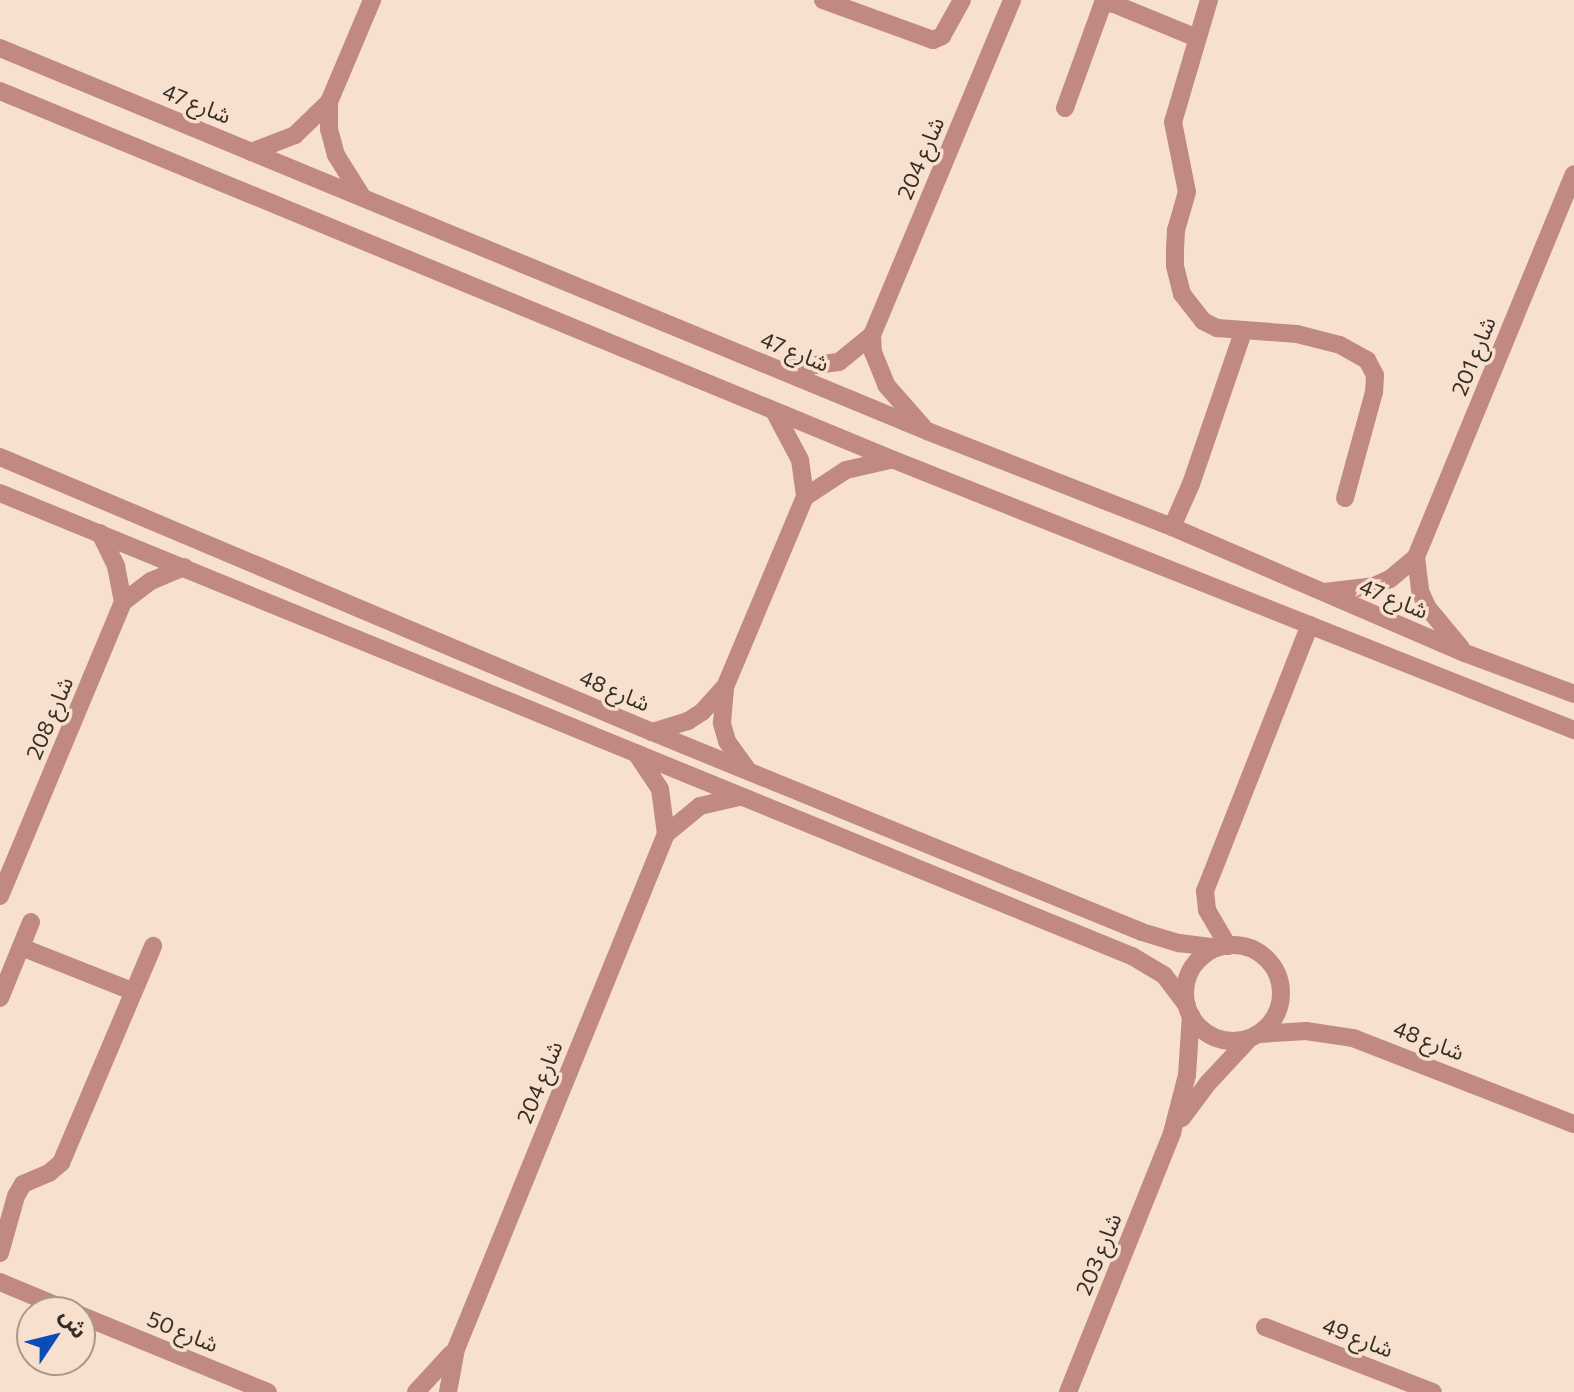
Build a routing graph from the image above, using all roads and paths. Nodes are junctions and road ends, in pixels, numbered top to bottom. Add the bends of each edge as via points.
1 (372, 0) edge
2 (823, 0) edge
3 (962, 0) edge
4 (1012, 0) edge
5 (1209, 0) edge
6 (1197, 38) junction
7 (0, 48) edge
8 (0, 91) edge
9 (329, 102) junction
10 (1065, 108) dead end
11 (251, 152) junction
12 (1574, 174) edge
13 (365, 199) junction
14 (1243, 332) junction
15 (872, 335) junction
16 (778, 369) junction
17 (774, 410) junction
18 (927, 431) junction
19 (0, 457) edge
20 (894, 460) junction
21 (0, 493) edge
22 (805, 497) junction
23 (1345, 498) dead end
24 (1172, 527) junction
25 (100, 533) junction
26 (1416, 557) junction
27 (184, 567) junction
28 (1318, 593) junction
29 (123, 602) junction
30 (1310, 625) junction
31 (1465, 653) junction
32 (725, 687) junction
33 (1574, 694) edge
34 (1574, 730) edge
35 (652, 732) junction
36 (634, 752) junction
37 (749, 771) junction
38 (745, 797) junction
39 (666, 834) junction
40 (0, 896) edge
41 (31, 922) dead end
42 (153, 946) dead end
43 (21, 947) junction
44 (1222, 947) junction
45 (132, 991) junction
46 (0, 998) edge
47 (1189, 1010) junction
48 (1254, 1036) junction
49 (1574, 1124) edge
50 (1172, 1133) junction
51 (6, 1206) edge
52 (0, 1253) edge
53 (0, 1282) edge
54 (34, 1296) edge
55 (96, 1322) edge
56 (1265, 1327) dead end
57 (456, 1349) junction
58 (268, 1392) edge
59 (416, 1392) edge
60 (448, 1392) edge
61 (1068, 1392) edge
62 (1433, 1392) edge

1 - 9 street
2 - 3 street via 933,40 948,28
4 - 15 street, شارع 204
5 - 6 street
6 - 10 street via 1103,3
6 - 14 street via 1173,122 1187,192 1176,230 1175,266 1182,294 1203,321
7 - 11 street, شارع 47
8 - 17 street
9 - 11 street via 295,135
9 - 13 street via 336,155
11 - 13 street, شارع 47
12 - 26 street, شارع 201
13 - 16 street, شارع 47
14 - 23 street via 1297,334 1340,345 1367,360 1375,375 1374,392
14 - 24 street
15 - 16 street, شارع 204 via 839,362
15 - 18 street via 886,385
16 - 18 street, شارع 47
17 - 20 street
17 - 22 street via 800,460
18 - 24 street, شارع 47
19 - 35 street, شارع 48
20 - 22 street via 846,470
20 - 30 street
21 - 25 street
22 - 32 street
24 - 28 street, شارع 47
25 - 27 street
25 - 29 street via 116,566
26 - 28 street via 1374,586
26 - 31 street via 1427,607
27 - 29 street via 151,581
27 - 36 street
28 - 31 street, شارع 47
29 - 40 street, شارع 208
30 - 34 street
30 - 44 street via 1205,891
31 - 33 street, شارع 47
32 - 35 street via 688,721
32 - 37 street via 722,723 727,741
35 - 37 street, شارع 48
36 - 38 street
36 - 39 street, شارع 204 via 660,789
37 - 44 street, شارع 48 via 1142,932
38 - 39 street, شارع 204 via 700,806
38 - 47 street via 1132,956 1164,975
39 - 57 street, شارع 204
41 - 43 street
42 - 45 street
43 - 45 street
43 - 46 street
44 - 47 street via 1206,953 1191,970
44 - 48 street via 1261,954 1276,972 1280,1006 1268,1026
45 - 51 street via 61,1163 23,1184
47 - 48 street via 1215,1038
47 - 50 street, شارع 203 via 1187,1075
48 - 49 street, شارع 48 via 1306,1031 1353,1038
48 - 50 street, شارع 203 via 1208,1083
50 - 61 street, شارع 203
51 - 52 street
53 - 54 street
55 - 58 street, شارع 50
56 - 62 street, شارع 49
57 - 59 street, شارع 204
57 - 60 street, شارع 204

